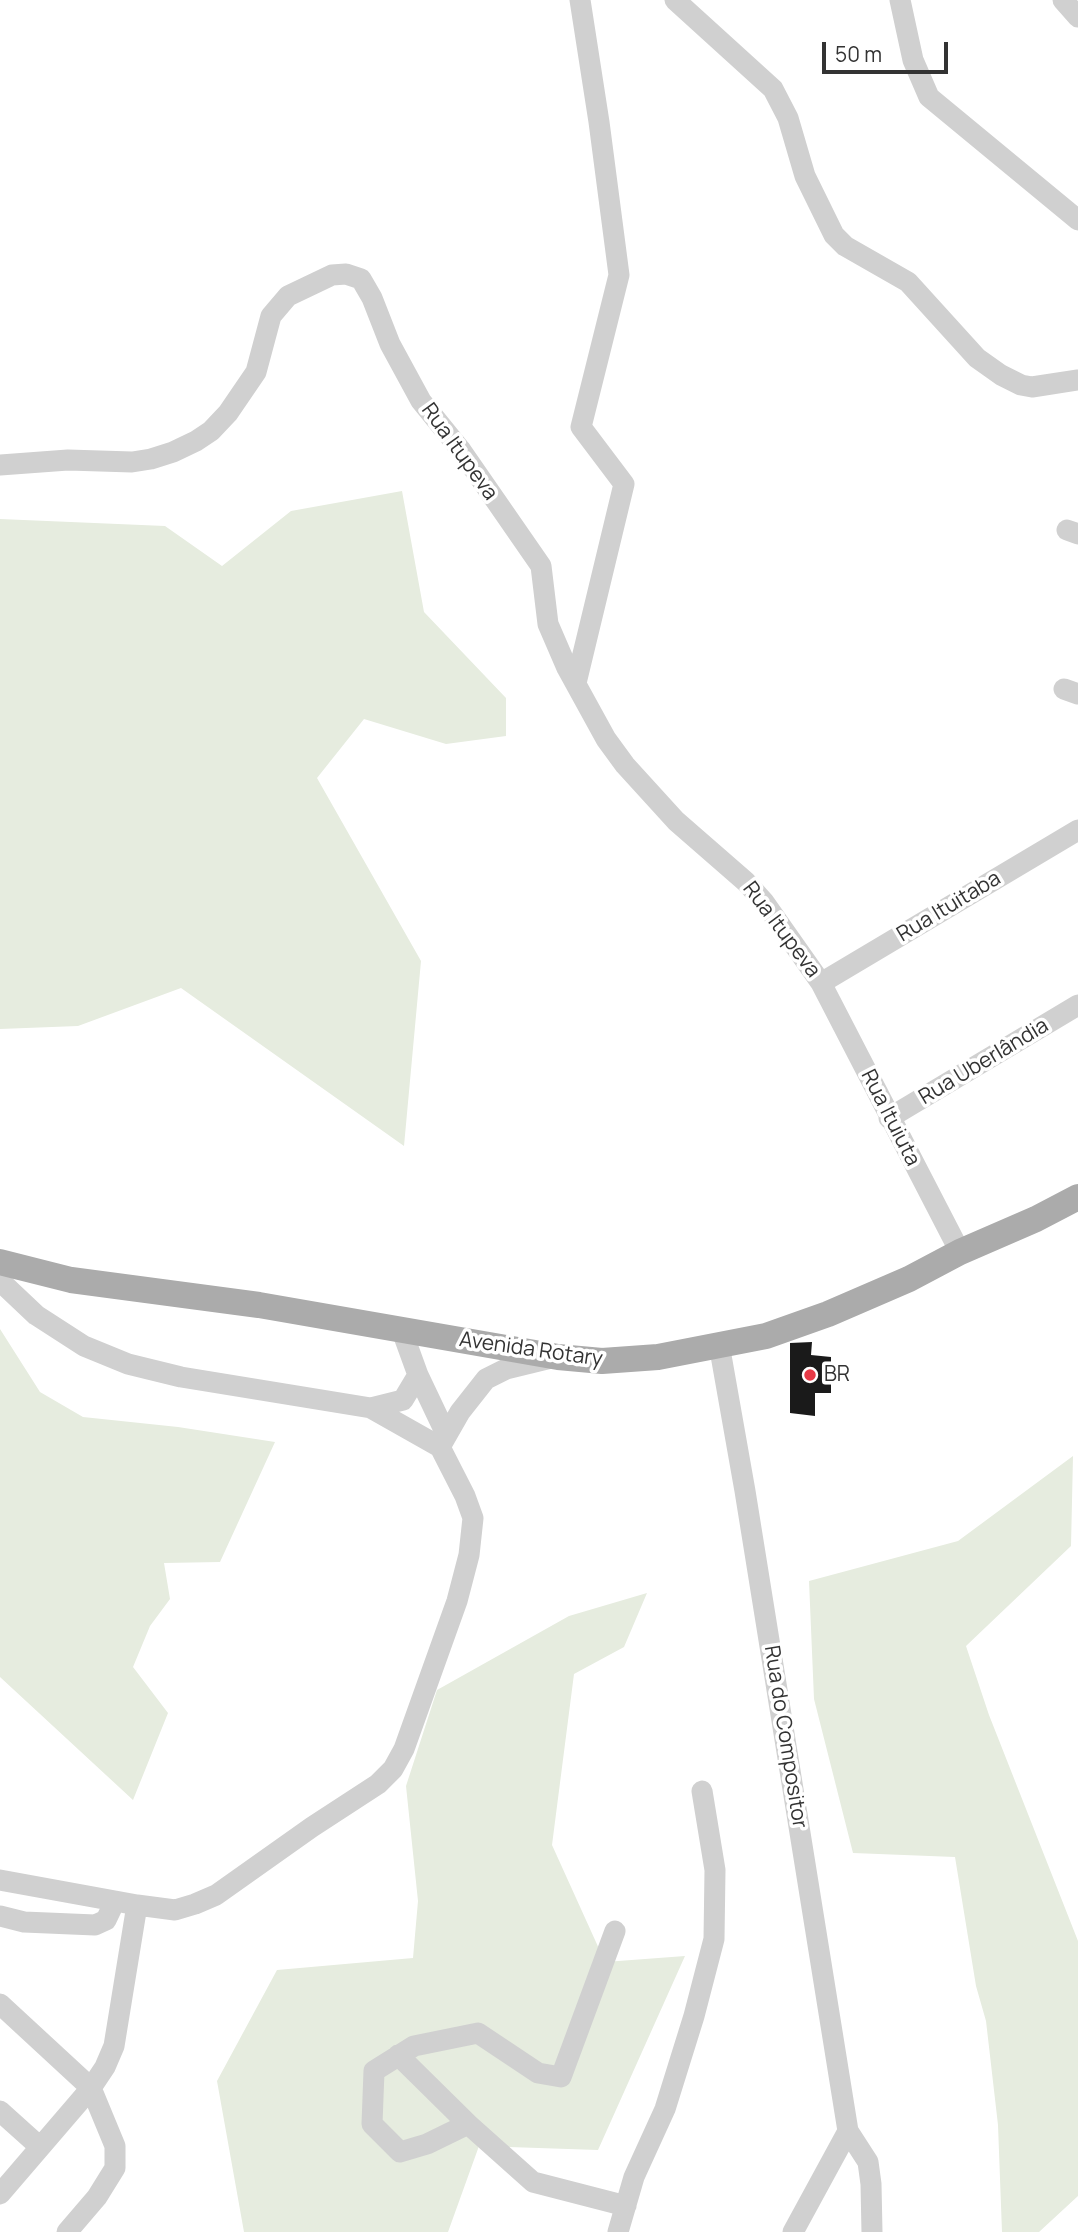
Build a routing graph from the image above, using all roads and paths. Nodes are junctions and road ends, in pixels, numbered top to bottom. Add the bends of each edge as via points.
1 (580, 0) edge
2 (675, 0) edge
3 (900, 0) edge
4 (1063, 0) edge
5 (1078, 17) edge
6 (1078, 220) edge
7 (1078, 380) edge
8 (0, 465) edge
9 (576, 683) junction
10 (1078, 830) edge
11 (821, 984) junction
12 (1078, 1005) edge
13 (889, 1118) junction
14 (1078, 1197) edge
15 (960, 1252) junction
16 (0, 1262) edge
17 (0, 1281) edge
18 (402, 1331) junction
19 (719, 1344) junction
20 (558, 1357) junction
21 (418, 1375) junction
22 (371, 1408) junction
23 (443, 1441) junction
24 (702, 1791) dead end
25 (0, 1880) edge
26 (115, 1901) junction
27 (137, 1905) junction
28 (0, 1916) edge
29 (615, 1931) dead end
30 (0, 2004) edge
31 (398, 2055) junction
32 (90, 2088) junction
33 (0, 2111) edge
34 (468, 2124) junction
35 (848, 2131) junction
36 (40, 2147) junction
37 (0, 2193) edge
38 (626, 2206) junction
39 (67, 2232) edge
40 (618, 2232) edge
41 (793, 2232) edge
42 (872, 2232) edge

1 - 9 street via 619,275 581,427 624,484
2 - 7 street via 773,89 788,118 805,176 834,235 845,246 908,282 977,358 1001,375 1032,387
3 - 6 street via 913,61 929,97
4 - 5 street
8 - 9 street, Rua Itupeva via 151,460 196,441 229,413 256,372 271,316 288,296 332,275 361,279 421,401 541,566 548,624
9 - 11 street, Rua Itupeva via 625,765 676,821 764,902
10 - 11 street, Rua Ituitaba
11 - 13 street, Rua Ituiuta
12 - 13 street, Rua Uberlândia
13 - 15 street, Rua Ituiuta
14 - 15 main road, Avenida Rotary
15 - 19 main road, Avenida Rotary via 828,1314 766,1336
16 - 18 main road, Avenida Rotary via 71,1280 258,1305
17 - 22 street via 36,1315 75,1340 128,1364
18 - 20 main road, Avenida Rotary
18 - 21 street
19 - 20 main road, Avenida Rotary via 659,1357 602,1361
19 - 35 street, Rua do Compositor
20 - 23 street via 506,1369 486,1379
21 - 22 street via 403,1400
21 - 23 street
22 - 23 street
23 - 27 street via 473,1518 469,1555 457,1601 393,1769 378,1784 216,1895 175,1910
24 - 38 street via 715,1870 714,1939 665,2109
25 - 26 street
26 - 27 street
26 - 28 street via 106,1920 95,1925 24,1922
27 - 32 street via 114,2046
29 - 31 street via 561,2077 538,2073 478,2033 414,2046
30 - 32 street
31 - 34 street
31 - 34 street via 374,2071 372,2124 400,2152
32 - 36 street
32 - 39 street via 114,2146 115,2168
33 - 36 street
34 - 38 street via 533,2182
35 - 41 street
35 - 42 street via 868,2162
36 - 37 street
38 - 40 street

